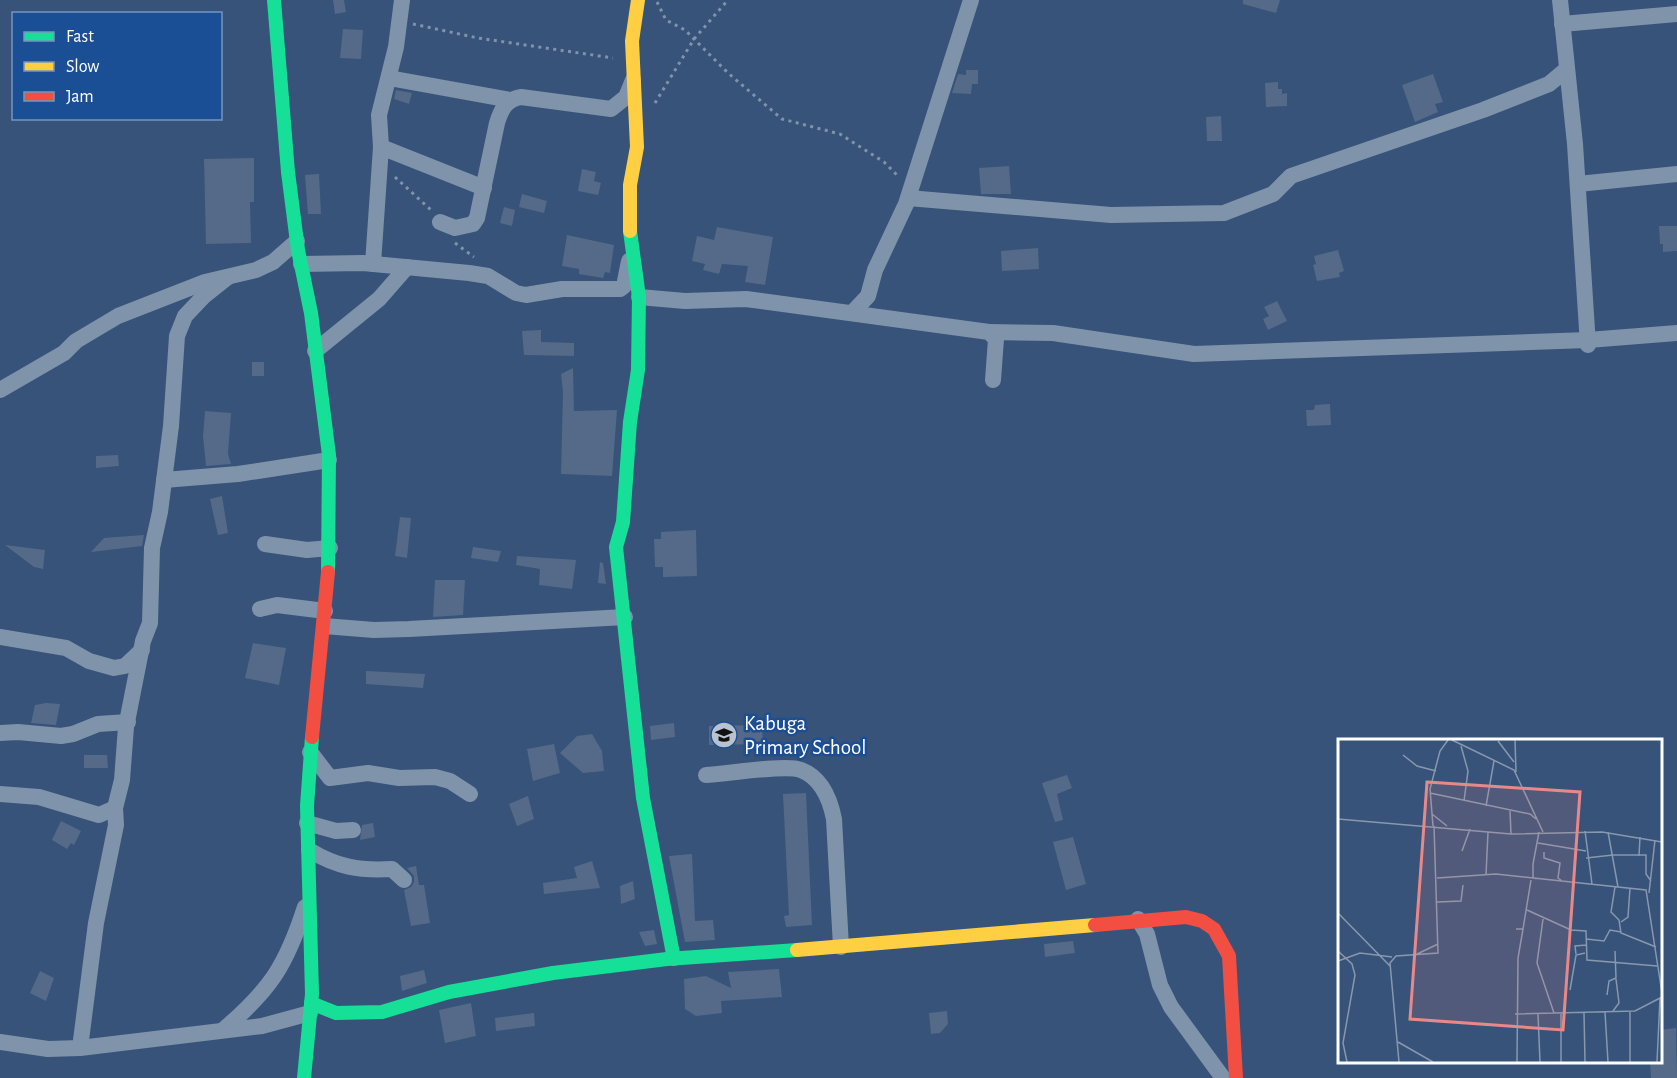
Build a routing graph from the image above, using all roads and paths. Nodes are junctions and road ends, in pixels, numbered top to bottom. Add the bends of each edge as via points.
1 (274, 0) edge
2 (402, 0) edge
3 (638, 0) edge
4 (656, 0) edge
5 (728, 0) edge
6 (971, 0) edge
7 (1560, 0) edge
8 (1677, 14) edge
9 (399, 21) junction
10 (1562, 24) junction
11 (694, 39) junction
12 (634, 69) junction
13 (1567, 69) junction
14 (389, 78) junction
15 (510, 100) junction
16 (654, 105) dead end
17 (381, 155) junction
18 (1677, 174) edge
19 (1578, 184) junction
20 (484, 188) junction
21 (910, 193) junction
22 (440, 222) junction
23 (297, 241) junction
24 (631, 252) junction
25 (476, 259) dead end
26 (301, 264) junction
27 (373, 264) junction
28 (407, 267) junction
29 (228, 277) junction
30 (639, 297) junction
31 (852, 313) junction
32 (989, 332) junction
33 (1677, 333) edge
34 (1588, 342) junction
35 (315, 351) junction
36 (993, 380) dead end
37 (0, 390) edge
38 (329, 460) junction
39 (164, 480) junction
40 (265, 544) dead end
41 (330, 548) junction
42 (260, 609) dead end
43 (625, 617) junction
44 (324, 619) junction
45 (0, 637) edge
46 (142, 650) junction
47 (128, 722) junction
48 (0, 733) edge
49 (310, 752) junction
50 (706, 775) dead end
51 (0, 794) edge
52 (470, 794) dead end
53 (115, 808) junction
54 (307, 823) junction
55 (353, 830) dead end
56 (309, 850) junction
57 (404, 880) dead end
58 (310, 892) junction
59 (1138, 919) junction
60 (841, 947) junction
61 (674, 959) junction
62 (311, 1008) junction
63 (222, 1031) junction
64 (0, 1042) edge
65 (81, 1048) junction
66 (304, 1078) edge
67 (1223, 1078) edge
68 (1236, 1078) edge

1 - 23 street
2 - 9 street
3 - 12 street via 633,23
4 - 11 path via 666,20
5 - 11 path
6 - 21 street
7 - 10 street
8 - 10 street
9 - 12 path
9 - 14 street
10 - 13 street
11 - 16 path
11 - 21 path via 782,119 840,134 884,162
12 - 15 street via 626,97 611,109 521,97
12 - 24 street via 637,147 628,219
13 - 19 street
13 - 21 street via 1549,84 1484,110 1291,176 1273,194 1224,213 1112,215
14 - 15 street
14 - 17 street via 379,115
15 - 20 street via 497,123
17 - 20 street
17 - 22 path
17 - 27 street
18 - 19 street
19 - 34 street
20 - 22 street via 473,224 455,228
21 - 31 street via 875,270 868,296
22 - 25 path via 456,243
23 - 26 street
23 - 29 street via 273,262
24 - 28 street via 622,288 562,289 526,295 488,276
24 - 30 street
26 - 27 street
26 - 35 street
27 - 28 street
28 - 35 street via 379,299
29 - 37 street via 118,315 76,340 64,353
29 - 39 street via 185,316 177,336
30 - 31 street via 685,301 746,299
30 - 43 street via 637,391 630,422 623,522 616,547
31 - 32 street
32 - 34 street via 1053,333 1194,354
32 - 36 street via 996,339 997,350
33 - 34 street
35 - 38 street
38 - 39 street
38 - 41 street
39 - 46 street via 152,548 150,623
40 - 41 street via 307,550
41 - 44 street
42 - 44 street via 277,605
43 - 44 street via 374,630
43 - 61 street via 643,798
44 - 49 street
45 - 46 street via 66,648 89,661 114,668 125,666
46 - 47 street
47 - 48 street via 98,724 61,736
47 - 53 street
49 - 52 street via 330,778 368,773 399,778 435,777
49 - 54 street
50 - 60 street via 800,770 819,783 830,798 834,819
51 - 53 street via 39,797 99,814
53 - 65 street via 116,825 96,923
54 - 55 street via 329,830
54 - 56 street
56 - 57 street via 342,867 361,871 392,869
56 - 58 street
58 - 62 street
58 - 63 street via 298,931 277,976
59 - 60 street
59 - 67 street via 1147,934 1160,985 1171,1007
59 - 68 street via 1202,919 1224,941 1233,1001
60 - 61 street
61 - 62 street via 449,992 382,1012 336,1013
62 - 63 street via 262,1026
62 - 66 street
63 - 65 street
64 - 65 street via 48,1049

